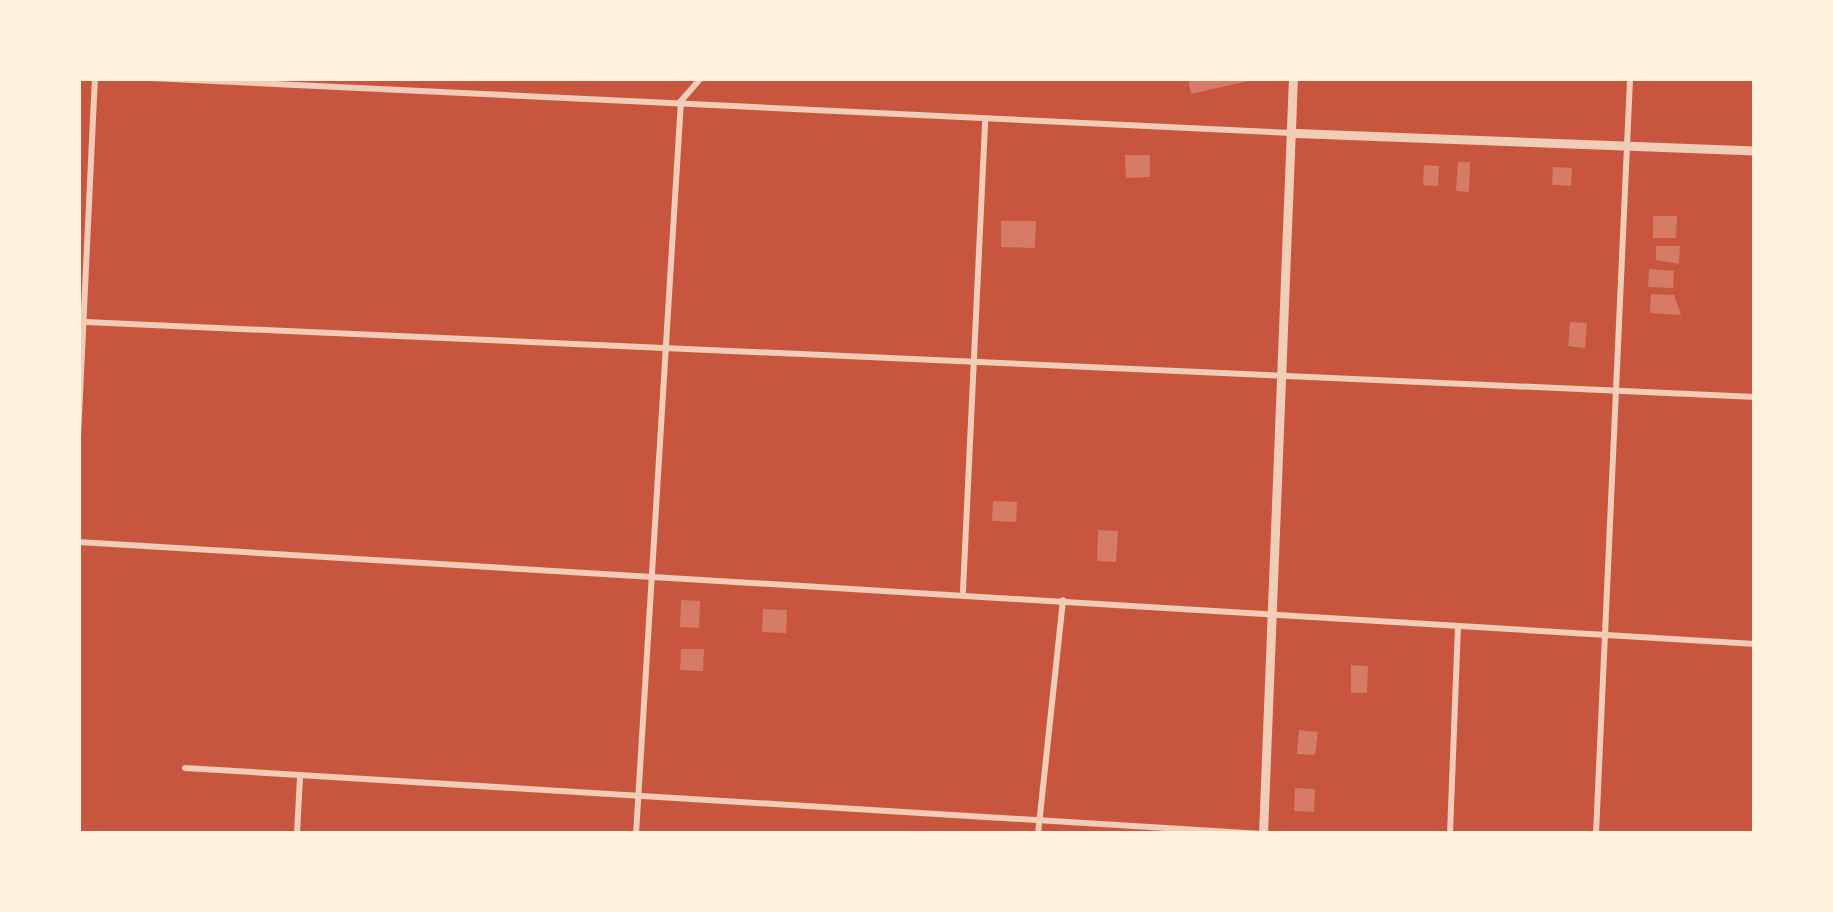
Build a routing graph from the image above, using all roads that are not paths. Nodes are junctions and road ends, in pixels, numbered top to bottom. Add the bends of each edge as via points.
1 (95, 78) edge
2 (151, 78) edge
3 (701, 78) edge
4 (1293, 78) edge
5 (1630, 78) edge
6 (681, 101) junction
7 (985, 119) junction
8 (1296, 133) junction
9 (1627, 145) junction
10 (1755, 151) edge
11 (86, 322) junction
12 (664, 353) junction
13 (972, 364) junction
14 (1284, 375) junction
15 (1616, 389) junction
16 (1755, 397) edge
17 (78, 437) edge
18 (78, 542) edge
19 (651, 575) junction
20 (963, 591) junction
21 (1063, 600) junction
22 (1273, 615) junction
23 (1458, 627) junction
24 (1604, 636) junction
25 (1755, 644) edge
26 (185, 768) dead end
27 (300, 776) junction
28 (638, 795) junction
29 (1040, 818) junction
30 (297, 834) edge
31 (636, 834) edge
32 (1038, 834) edge
33 (1263, 834) edge
34 (1450, 834) edge
35 (1596, 834) edge

1 - 11 street
2 - 6 street
3 - 6 street
4 - 8 street
5 - 9 street
6 - 7 street
6 - 12 street
7 - 8 street
7 - 13 street
8 - 9 street
8 - 14 street
9 - 10 street
9 - 15 street
11 - 12 street
11 - 17 street
12 - 13 street
12 - 19 street
13 - 14 street
13 - 20 street
14 - 15 street
14 - 22 street
15 - 16 street
15 - 24 street
18 - 19 street
19 - 20 street
19 - 28 street
20 - 21 street
21 - 22 street
21 - 29 street
22 - 23 street
22 - 33 street
23 - 24 street
23 - 34 street
24 - 25 street
24 - 35 street
26 - 27 street
27 - 28 street
27 - 30 street
28 - 29 street
28 - 31 street
29 - 32 street
29 - 33 street

